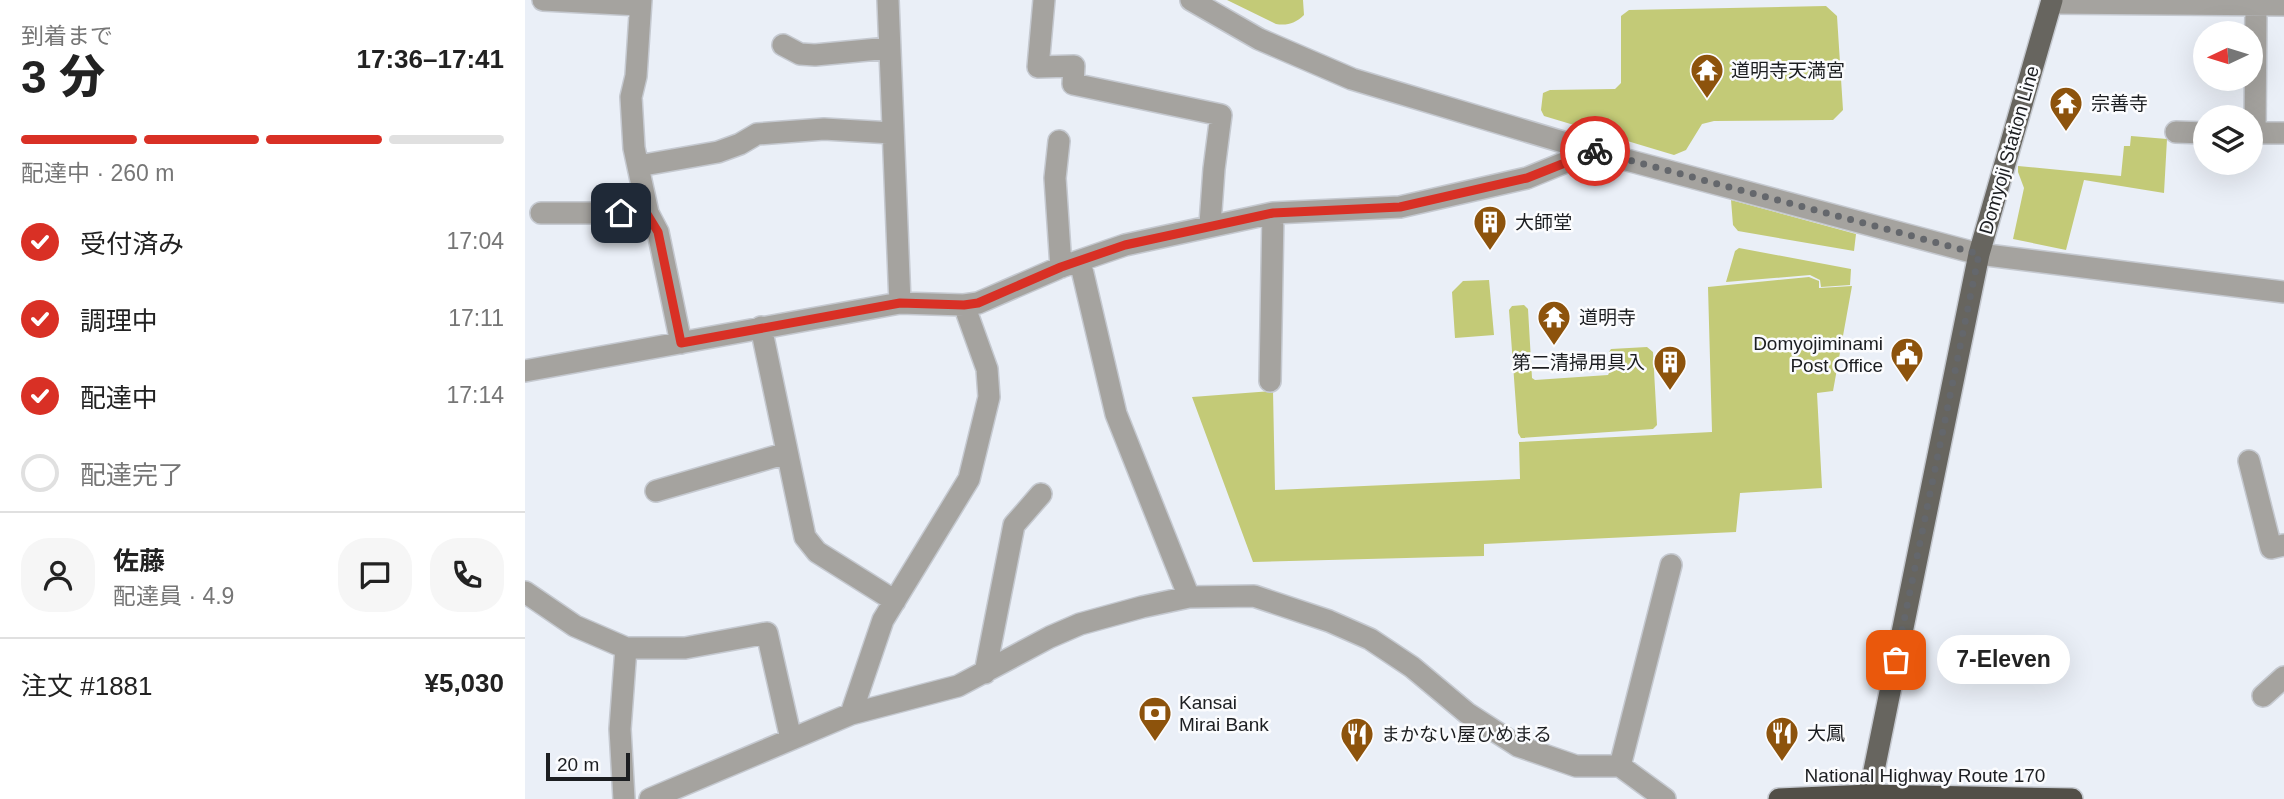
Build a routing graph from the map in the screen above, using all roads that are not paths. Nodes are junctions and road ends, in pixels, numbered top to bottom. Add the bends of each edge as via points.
1 (543, 0) edge
2 (888, 0) edge
3 (1044, 0) edge
4 (1191, 0) edge
5 (2052, 1) edge
6 (641, 3) edge
7 (2259, 3) edge
8 (2284, 5) edge
9 (783, 45) dead end
10 (889, 48) junction
11 (2254, 105) edge
12 (2176, 132) dead end
13 (892, 133) junction
14 (2193, 133) edge
15 (2284, 133) edge
16 (2263, 134) edge
17 (1059, 141) dead end
18 (1593, 151) junction
19 (638, 166) junction
20 (541, 213) dead end
21 (1273, 213) junction
22 (647, 214) junction
23 (1210, 224) junction
24 (1979, 254) junction
25 (1070, 264) junction
26 (2284, 292) edge
27 (900, 303) junction
28 (964, 305) junction
29 (761, 327) junction
30 (681, 343) junction
31 (525, 371) edge
32 (1270, 381) dead end
33 (787, 453) junction
34 (2249, 461) dead end
35 (656, 491) dead end
36 (1041, 494) dead end
37 (2284, 545) edge
38 (1671, 565) dead end
39 (525, 592) edge
40 (1189, 597) junction
41 (895, 601) junction
42 (626, 648) junction
43 (985, 673) junction
44 (2284, 677) edge
45 (2263, 696) dead end
46 (851, 714) junction
47 (792, 739) junction
48 (1620, 766) junction
49 (1869, 795) junction
50 (624, 799) edge
51 (650, 799) edge
52 (1665, 799) edge
53 (1779, 799) edge
54 (2072, 799) edge

1 - 6 street
2 - 10 street
3 - 23 street via 1038,67 1074,66 1073,84 1221,115
4 - 18 street via 1259,39 1352,79
5 - 7 street
5 - 24 main road, Domyoji Station Line
6 - 19 street via 631,97
7 - 8 street
7 - 11 street
9 - 10 street via 800,54 815,55
10 - 13 street
12 - 14 street
13 - 19 street via 824,129 757,134 718,152
13 - 27 street
15 - 16 street
17 - 25 street via 1055,178
18 - 21 street via 1527,178 1400,207
18 - 24 street
19 - 22 street
20 - 22 street
21 - 23 street
21 - 32 street
22 - 30 street via 658,232
23 - 25 street
24 - 26 street
24 - 49 main road, Domyoji Station Line
25 - 28 street
25 - 40 street via 1116,414
27 - 28 street
27 - 29 street
28 - 41 street via 987,369 989,397 969,478
29 - 30 street
29 - 33 street
30 - 31 street
33 - 35 street
33 - 41 street via 805,537 817,552
34 - 37 street via 2271,548
36 - 43 street via 1014,525
38 - 48 street
39 - 42 street via 575,626
40 - 43 street via 1080,624
40 - 48 street via 1254,596 1329,621 1390,650 1467,713 1518,746 1577,766
41 - 46 street via 883,620
42 - 47 street via 685,649 767,633
42 - 50 street via 620,729
43 - 46 street via 958,686
44 - 45 street
46 - 47 street
47 - 51 street
48 - 52 street
49 - 53 highway, National Highway Route 170
49 - 54 highway, National Highway Route 170

